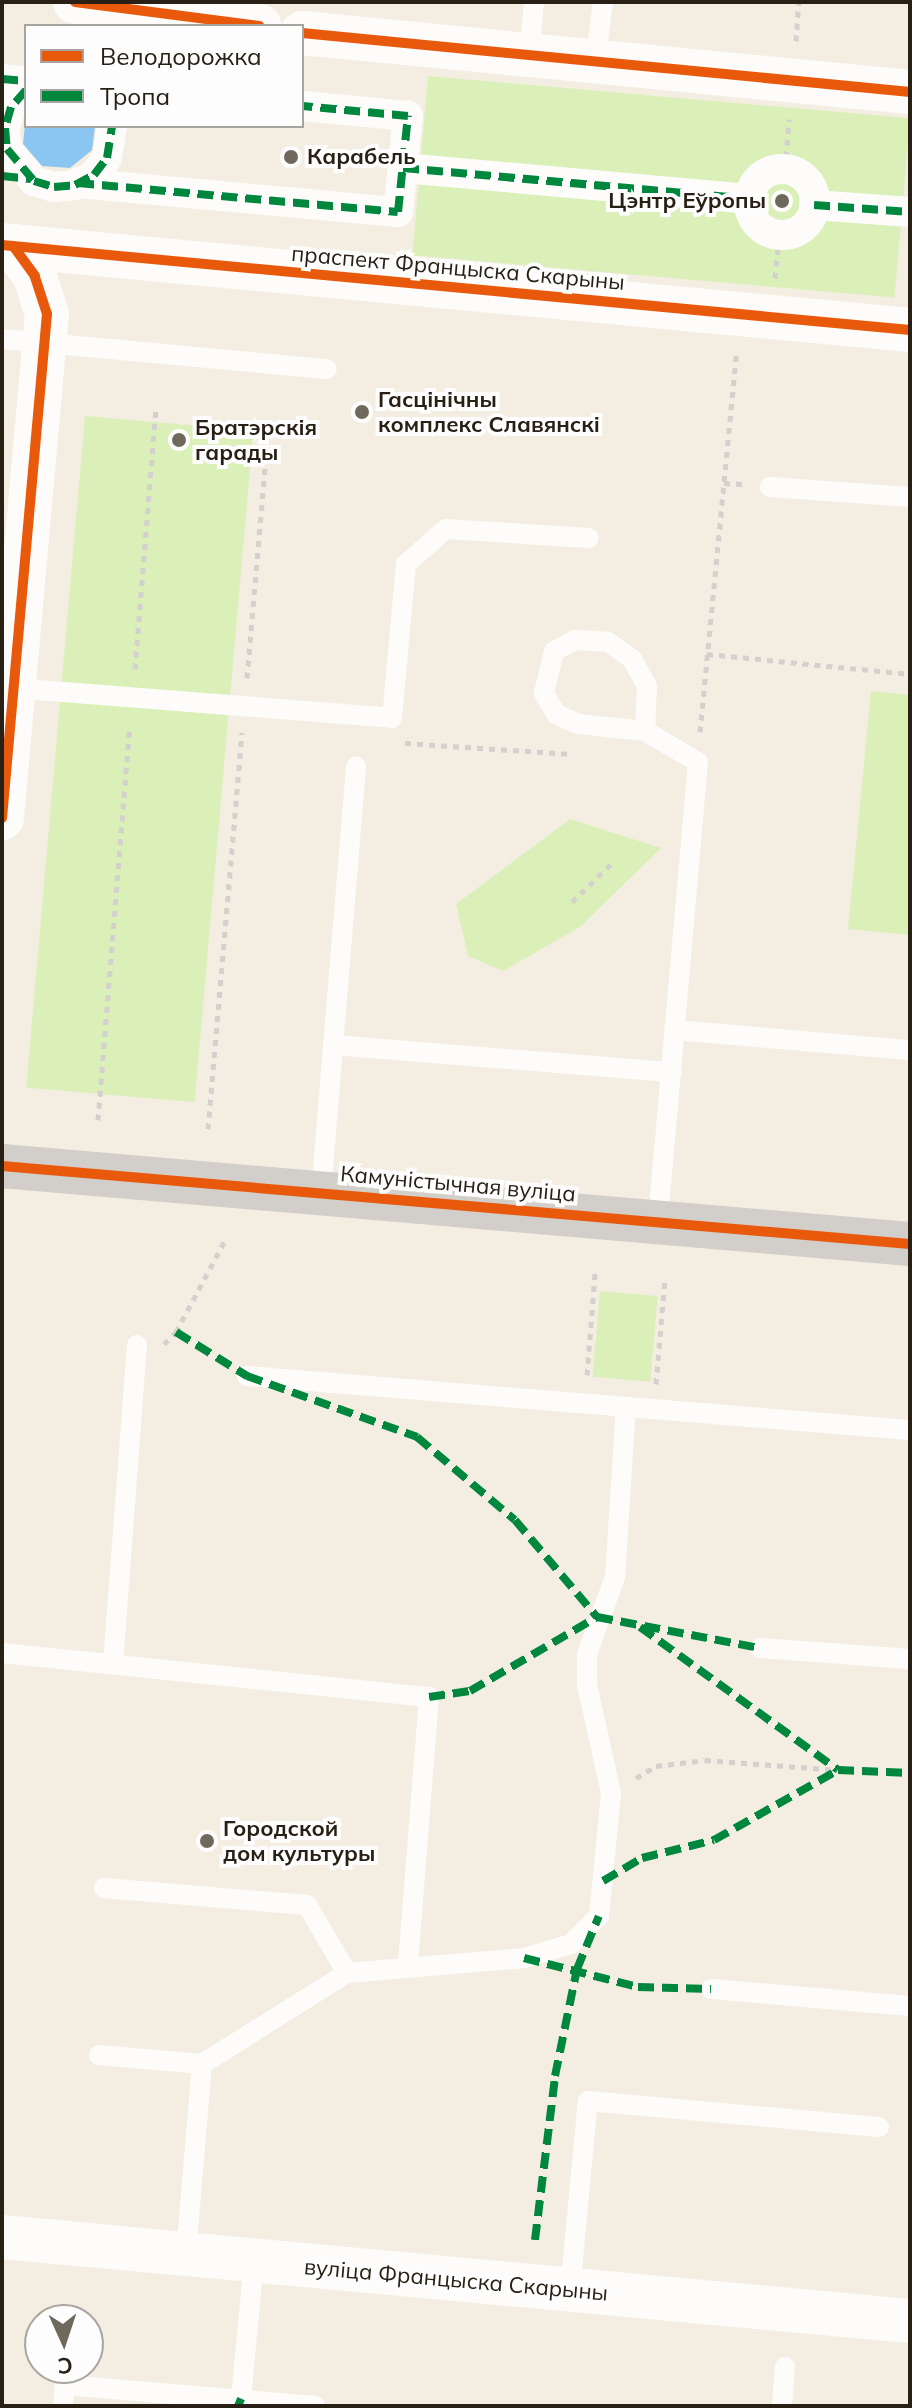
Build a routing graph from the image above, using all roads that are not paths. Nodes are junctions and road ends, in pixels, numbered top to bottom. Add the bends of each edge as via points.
1 (75, 2) edge
2 (534, 2) edge
3 (603, 2) edge
4 (244, 24) edge
5 (304, 33) edge
6 (529, 59) junction
7 (595, 65) junction
8 (2, 79) edge
9 (24, 81) edge
10 (24, 92) edge
11 (910, 92) edge
12 (304, 106) edge
13 (112, 128) edge
14 (403, 168) junction
15 (17, 178) edge
16 (78, 183) junction
17 (749, 199) junction
18 (814, 205) junction
19 (910, 212) edge
20 (8, 245) edge
21 (94, 253) junction
22 (910, 330) edge
23 (31, 332) edge
24 (327, 369) dead end
25 (770, 487) dead end
26 (910, 497) edge
27 (589, 538) dead end
28 (13, 688) junction
29 (645, 731) junction
30 (356, 766) dead end
31 (2, 818) edge
32 (675, 1030) junction
33 (333, 1045) junction
34 (910, 1050) edge
35 (672, 1072) junction
36 (2, 1166) edge
37 (321, 1193) junction
38 (658, 1221) junction
39 (910, 1244) edge
40 (137, 1345) dead end
41 (247, 1376) dead end
42 (626, 1407) junction
43 (910, 1430) edge
44 (760, 1648) dead end
45 (2, 1653) edge
46 (910, 1659) edge
47 (113, 1664) junction
48 (104, 1888) dead end
49 (408, 1964) junction
50 (347, 1973) junction
51 (711, 1989) dead end
52 (910, 2006) edge
53 (99, 2055) dead end
54 (202, 2064) junction
55 (879, 2127) dead end
56 (2, 2237) edge
57 (186, 2254) junction
58 (254, 2261) junction
59 (570, 2290) junction
60 (910, 2321) edge
61 (785, 2367) dead end
62 (241, 2399) junction
63 (63, 2406) edge
64 (315, 2406) edge
65 (782, 2406) edge

1 - 4 street
2 - 6 lane
3 - 7 lane
5 - 6 street
6 - 7 street
7 - 11 street
8 - 9 street
10 - 15 street via 11,107 5,128
12 - 14 street via 408,116
13 - 16 street via 107,158
14 - 16 street via 398,212
14 - 17 street
15 - 16 street via 54,187
17 - 18 street via 753,219 779,235 807,223
17 - 18 street via 756,180 785,169 803,177
18 - 19 street
20 - 21 street, праспект Францыска Скарыны
20 - 23 street via 35,276
21 - 22 street, праспект Францыска Скарыны
21 - 23 street via 68,279
23 - 24 lane
23 - 28 street
25 - 26 lane
27 - 28 lane via 446,529 406,564 392,718
28 - 31 street
29 - 29 lane via 647,686 632,659 608,642 575,640 554,651 544,693 556,714 578,724
29 - 32 lane via 698,762
30 - 33 lane
32 - 34 lane
32 - 35 lane
33 - 35 lane
33 - 37 lane
35 - 38 lane
36 - 37 main road, Камуністычная вуліца
37 - 38 main road, Камуністычная вуліца
38 - 39 main road, Камуністычная вуліца
40 - 47 lane
41 - 42 lane
42 - 43 lane
42 - 49 lane via 615,1577 587,1654 587,1685 611,1793 599,1916 571,1944 524,1958 451,1966
44 - 46 lane
45 - 47 lane
47 - 49 lane via 429,1697
48 - 50 lane via 307,1905
49 - 50 lane
50 - 54 lane
51 - 52 lane
53 - 54 lane
54 - 57 lane
55 - 59 lane via 588,2101
56 - 57 street, вуліца Францыска Скарыны
57 - 58 street, вуліца Францыска Скарыны
58 - 59 street, вуліца Францыска Скарыны
58 - 62 lane
59 - 60 street, вуліца Францыска Скарыны
61 - 65 lane
62 - 63 lane via 65,2385
62 - 64 lane

